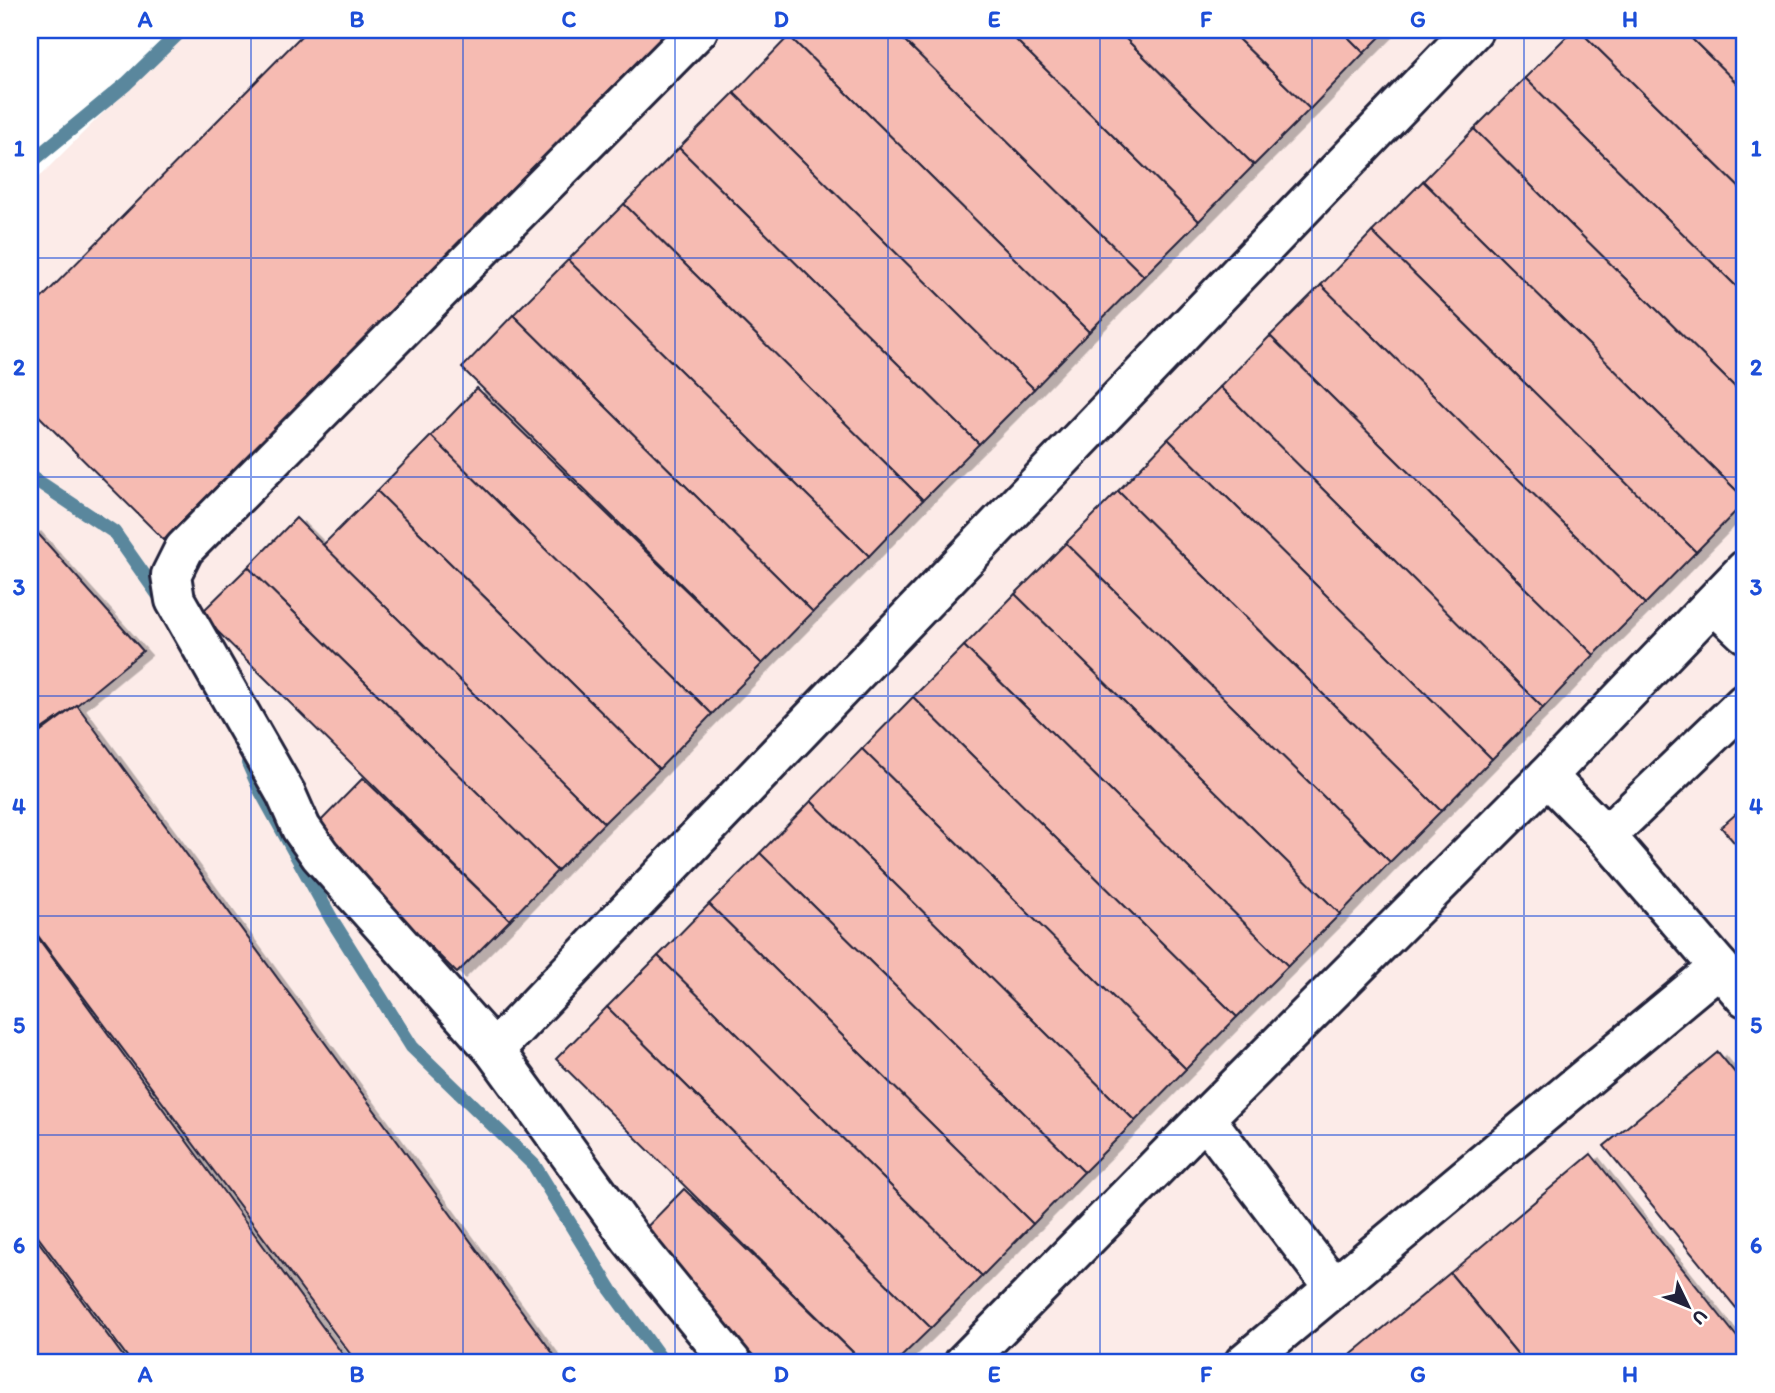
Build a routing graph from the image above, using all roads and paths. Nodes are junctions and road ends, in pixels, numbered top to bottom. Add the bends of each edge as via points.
1 (698, 30) edge
2 (1473, 30) edge
3 (1745, 570) edge
4 (1714, 604) junction
5 (1745, 633) edge
6 (1745, 703) edge
7 (1547, 776) junction
8 (1606, 836) junction
9 (1719, 967) junction
10 (1745, 997) edge
11 (494, 1050) junction
12 (1205, 1118) junction
13 (1334, 1288) junction
14 (732, 1363) edge
15 (964, 1363) edge
16 (1244, 1363) edge

1 - 11 street via 184,550 171,575 175,600 307,837
2 - 11 street
3 - 4 street
4 - 5 street
4 - 7 street
6 - 8 street
7 - 8 street
7 - 12 street
8 - 9 street
9 - 10 street
9 - 13 street
11 - 14 street via 631,1239
12 - 13 street
12 - 15 street
13 - 16 street

